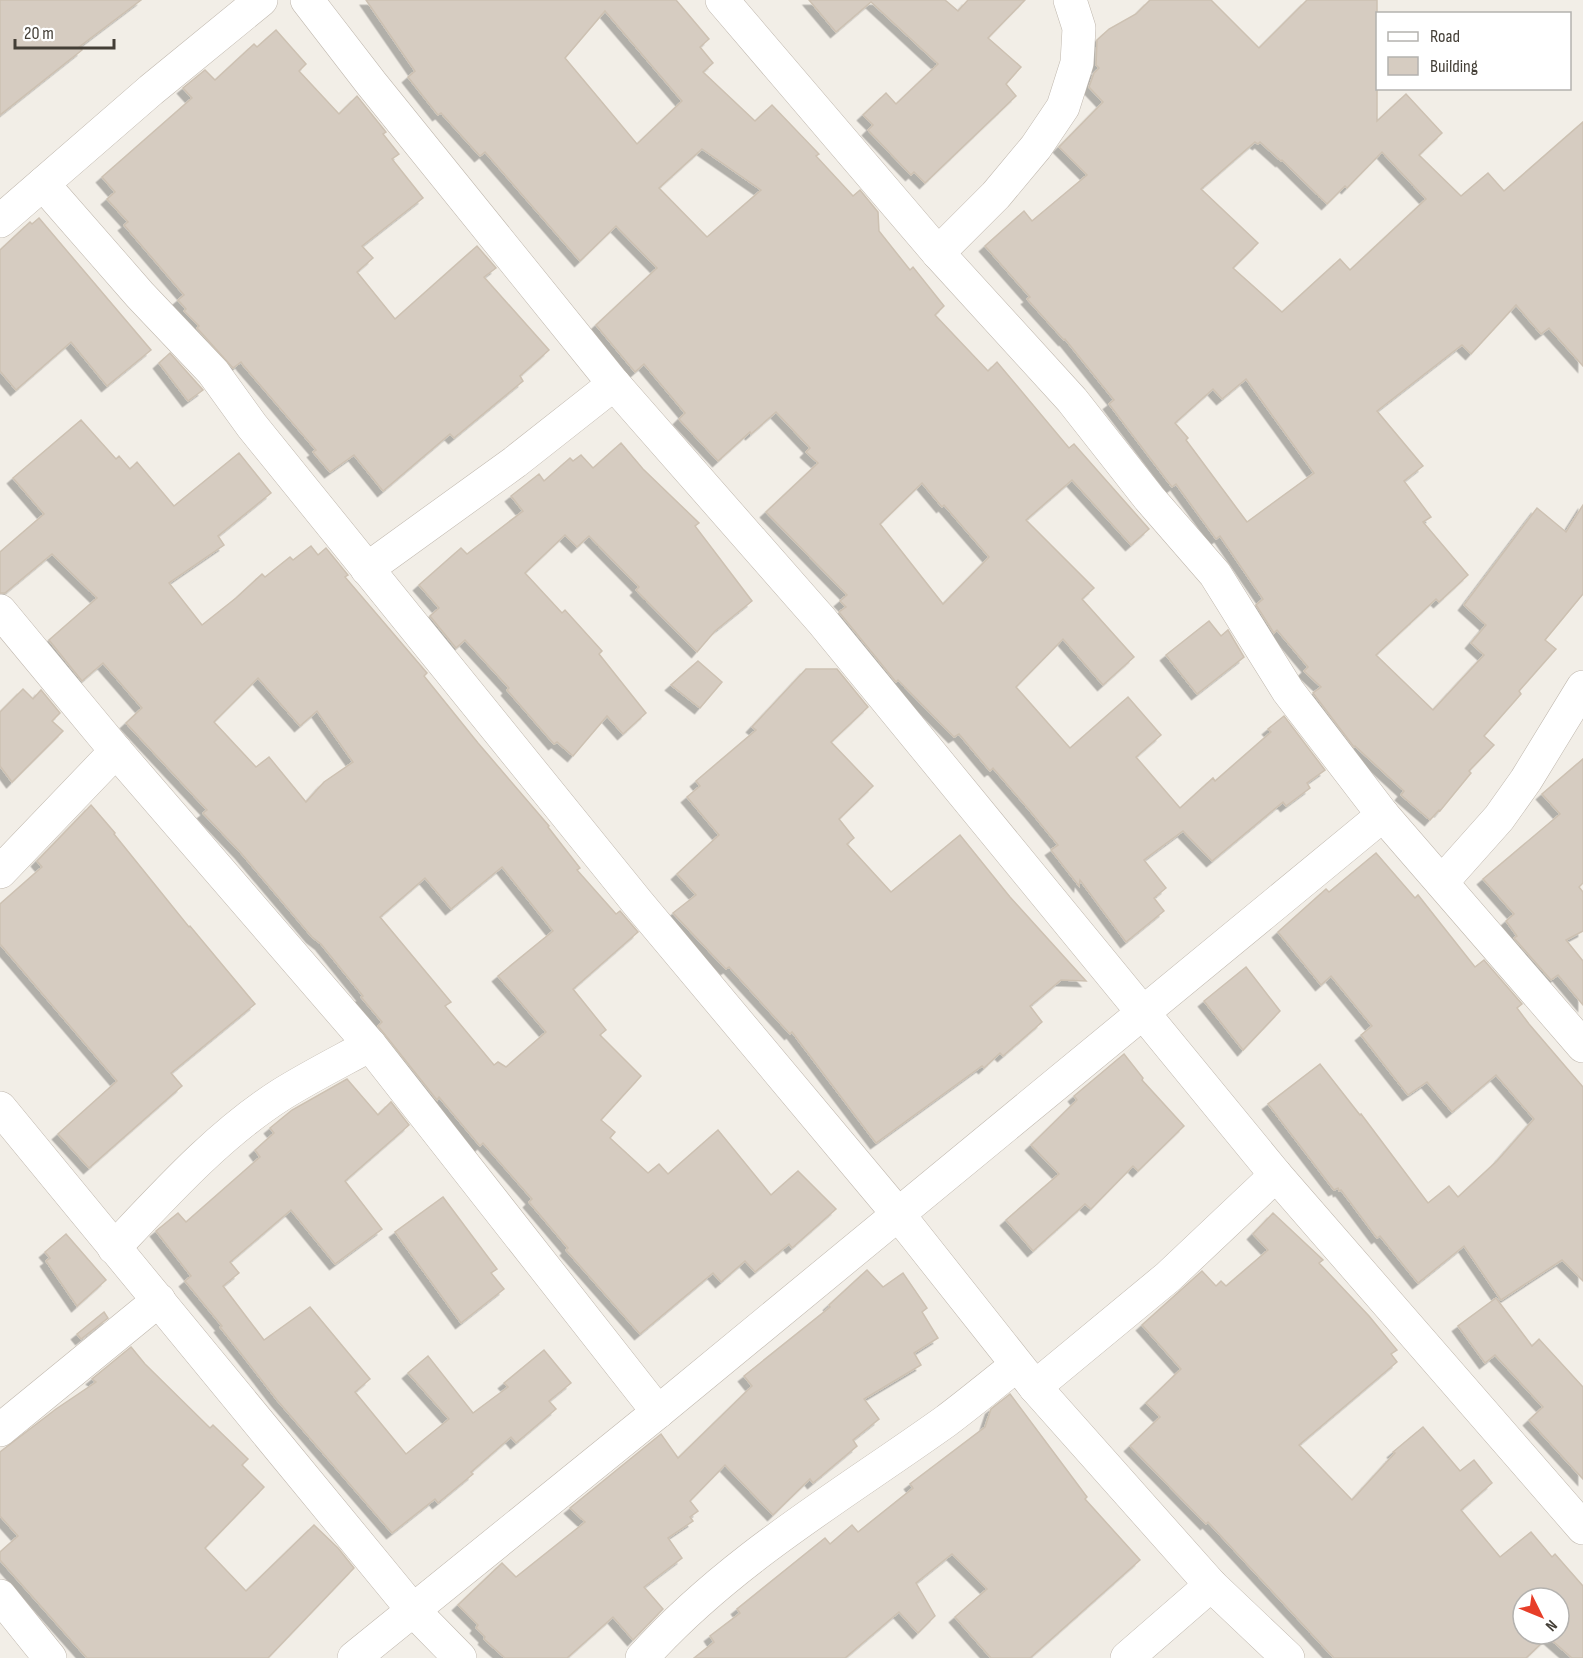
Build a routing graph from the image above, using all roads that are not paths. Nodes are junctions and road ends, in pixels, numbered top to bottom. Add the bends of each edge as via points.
1 (307, 0) edge
2 (722, 0) edge
3 (1070, 0) edge
4 (240, 6) edge
5 (43, 184) junction
6 (0, 221) edge
7 (938, 253) junction
8 (614, 384) junction
9 (367, 569) junction
10 (0, 611) edge
11 (1583, 687) edge
12 (116, 751) junction
13 (1383, 815) junction
14 (0, 872) edge
15 (1442, 882) junction
16 (1143, 1012) junction
17 (370, 1045) junction
18 (1583, 1046) edge
19 (0, 1108) edge
20 (1276, 1175) junction
21 (898, 1214) junction
22 (114, 1248) junction
23 (159, 1300) junction
24 (1026, 1376) junction
25 (658, 1412) junction
26 (0, 1430) edge
27 (1583, 1528) edge
28 (1211, 1585) junction
29 (0, 1596) edge
30 (412, 1609) junction
31 (50, 1658) edge
32 (354, 1658) edge
33 (460, 1658) edge
34 (642, 1658) edge
35 (1127, 1658) edge
36 (1288, 1658) edge

1 - 8 street
2 - 7 street
3 - 7 street via 1079,28 1077,63 1063,107 996,195
4 - 5 street
5 - 6 street
5 - 9 street via 213,372
7 - 13 street via 1072,400 1215,574 1288,691
8 - 9 street via 515,462
8 - 16 street via 822,621
9 - 21 street via 637,902
10 - 12 street
11 - 15 street via 1499,818
12 - 14 street
12 - 17 street
13 - 15 street
13 - 16 street
15 - 18 street
16 - 20 street
16 - 21 street
17 - 22 street via 282,1094 229,1134
17 - 25 street
19 - 22 street
20 - 24 street via 1168,1277
20 - 27 street
21 - 24 street
21 - 25 street
22 - 23 street
23 - 26 street
23 - 30 street
24 - 28 street
24 - 34 street via 947,1420 779,1535 729,1575
25 - 30 street
28 - 35 street
28 - 36 street
29 - 31 street
30 - 32 street
30 - 33 street

